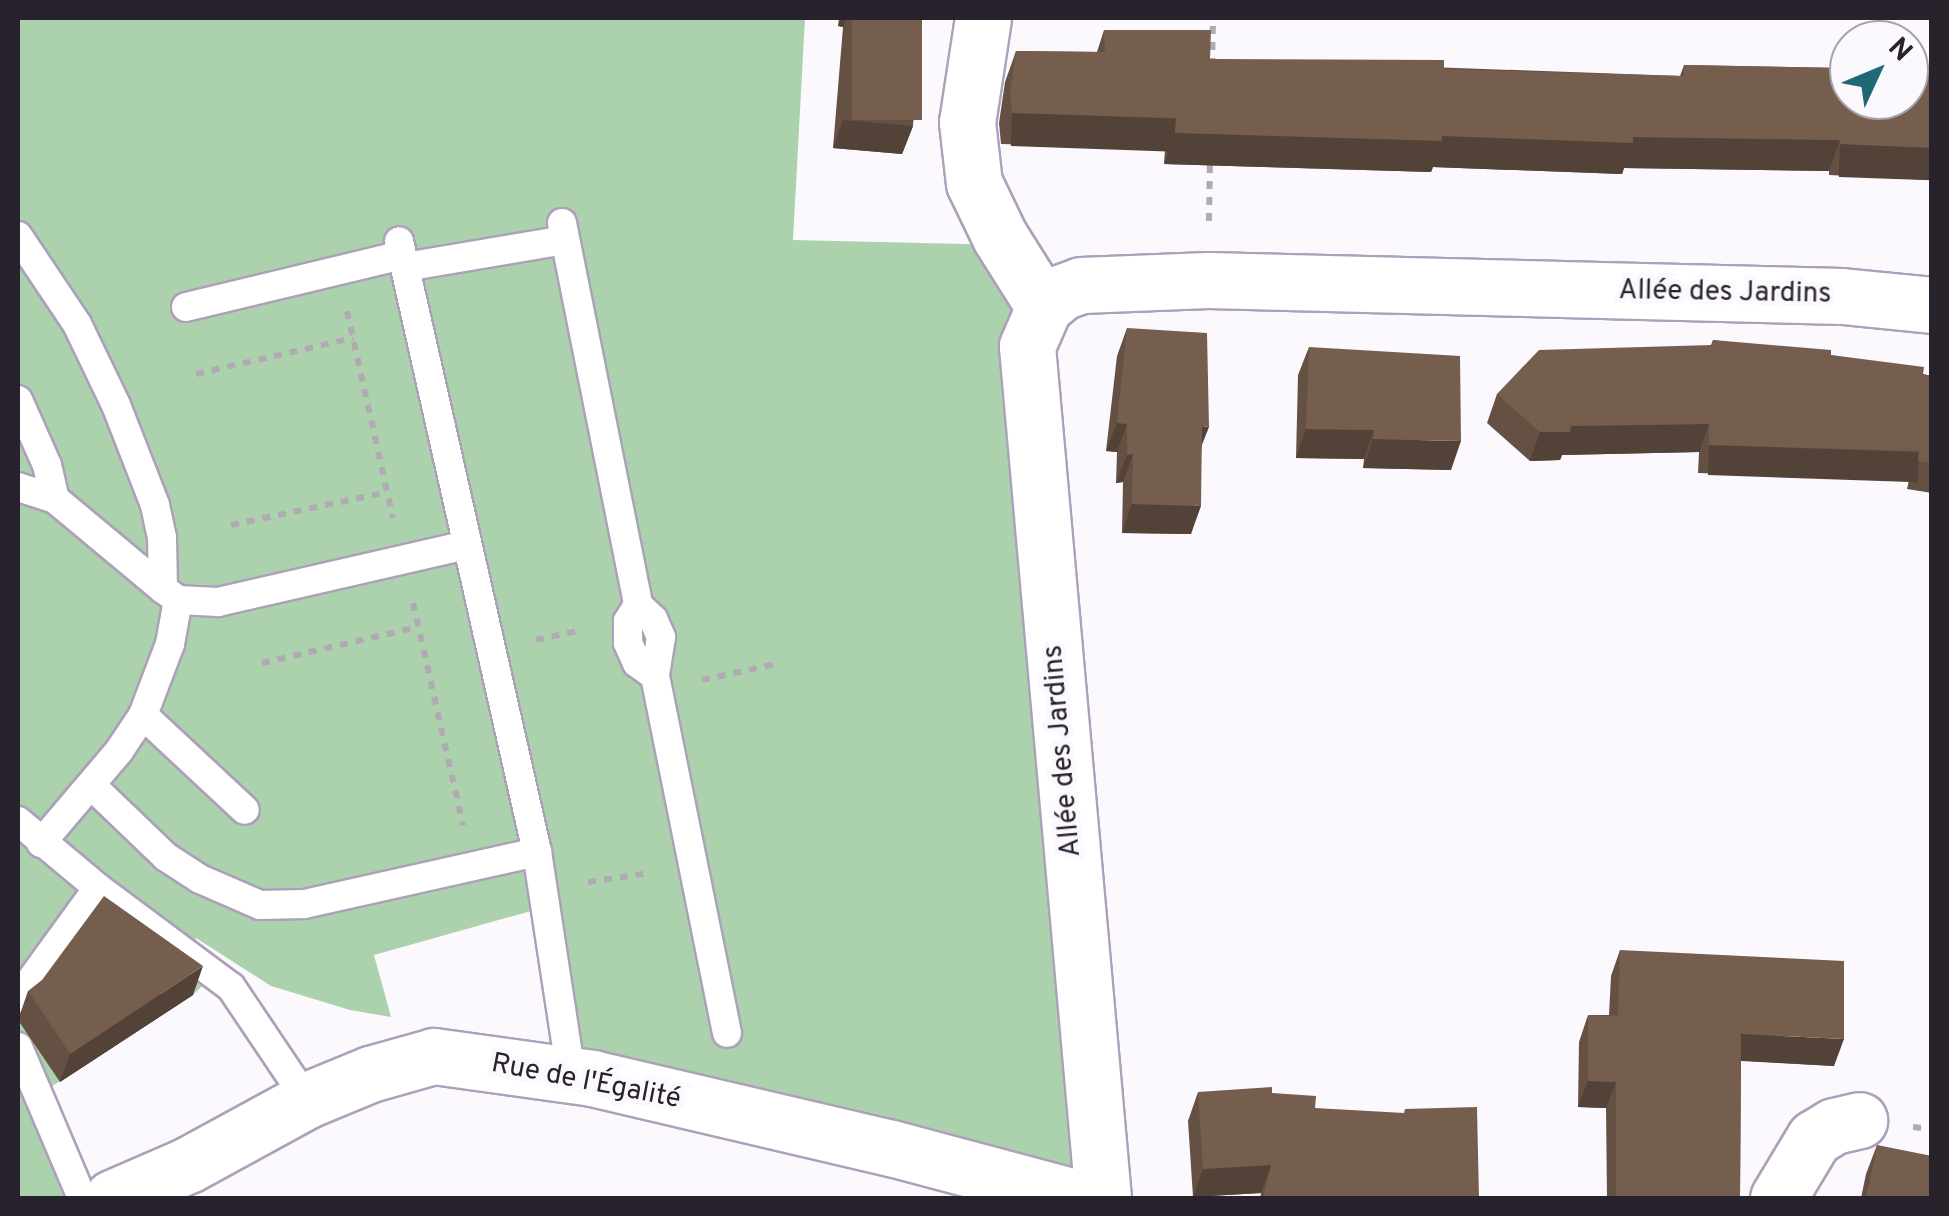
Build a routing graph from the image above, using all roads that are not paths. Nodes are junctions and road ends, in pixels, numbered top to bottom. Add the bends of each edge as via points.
1 (983, 18) edge
2 (18, 236) edge
3 (402, 254) junction
4 (1932, 305) edge
5 (186, 307) dead end
6 (1044, 307) junction
7 (18, 400) edge
8 (18, 487) edge
9 (55, 499) junction
10 (467, 545) junction
11 (171, 595) junction
12 (142, 716) junction
13 (91, 785) junction
14 (245, 810) dead end
15 (18, 821) edge
16 (41, 843) junction
17 (537, 852) junction
18 (98, 888) junction
19 (18, 998) edge
20 (727, 1032) dead end
21 (18, 1047) edge
22 (571, 1074) junction
23 (306, 1100) junction
24 (1859, 1120) dead end
25 (82, 1198) edge
26 (112, 1198) edge
27 (1080, 1198) edge
28 (1102, 1198) edge
29 (1778, 1198) edge

1 - 6 street via 967,122 974,182
2 - 11 lane via 77,324 123,422 158,521
3 - 5 lane
3 - 10 lane
3 - 20 lane via 564,231 633,613 653,619 661,637 656,683
4 - 6 street, Allée des Jardins via 1842,296 1208,280 1081,285
6 - 28 street, Allée des Jardins via 1027,346
7 - 9 lane
8 - 9 lane
9 - 11 lane
10 - 11 lane via 218,602
10 - 17 lane
11 - 12 lane via 170,644
12 - 13 lane
12 - 14 lane
13 - 16 lane
13 - 17 lane via 166,858 222,890 273,908
15 - 16 lane
16 - 18 lane
17 - 22 lane
18 - 19 lane
18 - 23 lane via 231,987
21 - 25 lane
22 - 23 street, Rue de l'Égalité via 434,1056
22 - 27 street, Rue de l'Égalité
23 - 26 street, Rue de l'Égalité
24 - 29 street via 1814,1138

